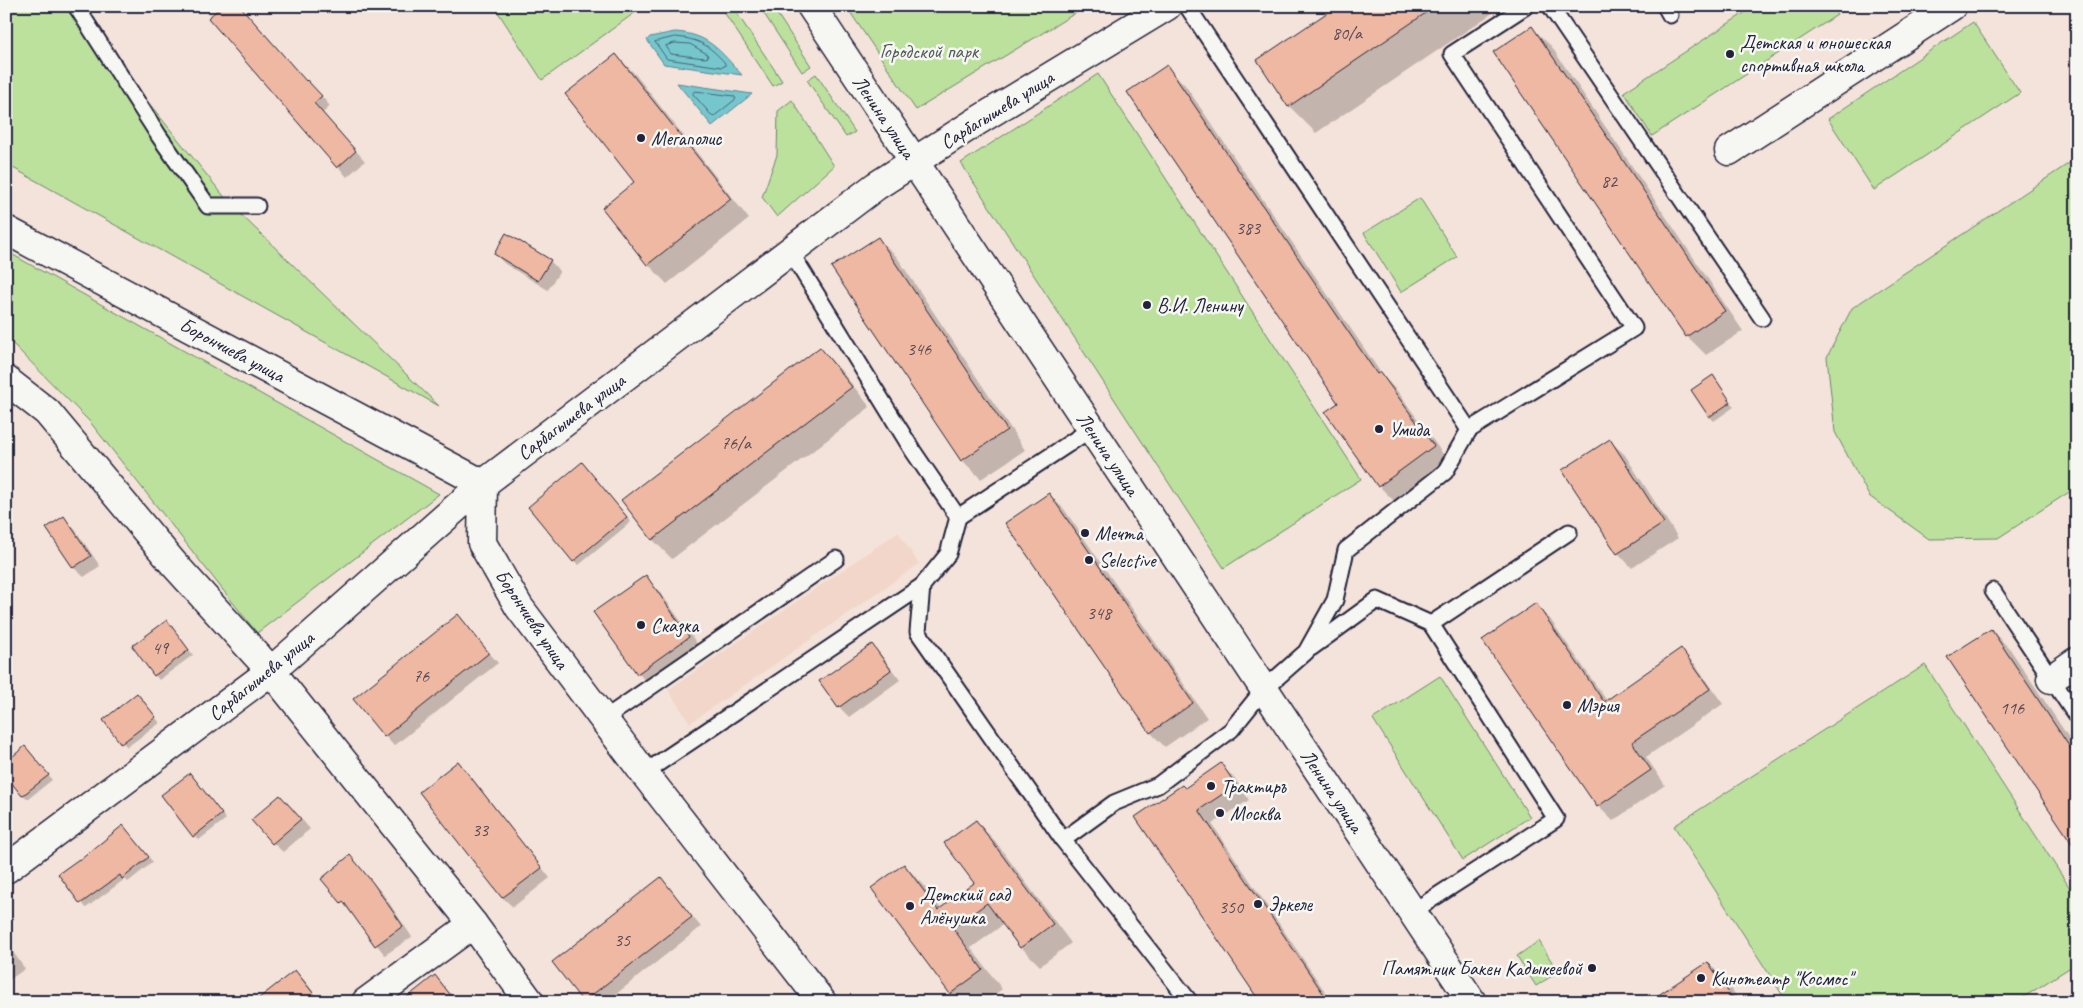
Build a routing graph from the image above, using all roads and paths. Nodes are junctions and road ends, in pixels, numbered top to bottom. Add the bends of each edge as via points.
1 (76, 6) edge
2 (810, 6) edge
3 (1167, 6) edge
4 (1187, 6) edge
5 (1526, 6) edge
6 (1550, 6) edge
7 (1952, 6) edge
8 (1729, 152) dead end
9 (914, 162) junction
10 (257, 206) dead end
11 (6, 230) edge
12 (790, 251) junction
13 (1762, 318) dead end
14 (6, 380) edge
15 (1091, 429) junction
16 (1469, 430) junction
17 (483, 484) junction
18 (958, 517) junction
19 (1569, 532) dead end
20 (836, 559) dead end
21 (922, 586) junction
22 (1993, 591) dead end
23 (1431, 624) junction
24 (1306, 652) junction
25 (2077, 661) edge
26 (271, 671) junction
27 (2051, 679) junction
28 (1264, 689) junction
29 (2077, 717) edge
30 (604, 719) junction
31 (644, 773) junction
32 (1063, 840) junction
33 (6, 869) edge
34 (1412, 912) junction
35 (473, 924) junction
36 (366, 1002) edge
37 (530, 1002) edge
38 (822, 1002) edge
39 (1190, 1002) edge
40 (1472, 1002) edge

1 - 10 lane via 208,206
2 - 9 street, Ленина улица
3 - 9 street, Сарбагышева улица
4 - 16 lane
5 - 16 lane via 1452,54 1634,328
6 - 13 lane
7 - 8 street
9 - 12 street, Сарбагышева улица via 876,186
9 - 15 street, Ленина улица
11 - 17 street, Борончиева улица
12 - 17 street, Сарбагышева улица
12 - 18 lane via 913,451
14 - 26 street via 47,412 173,562
15 - 18 lane
15 - 28 street, Ленина улица
16 - 24 lane via 1445,472 1346,550 1335,600
17 - 26 street, Сарбагышева улица
17 - 30 street, Борончиева улица via 482,543 519,607
18 - 21 lane via 948,554
19 - 23 lane
20 - 30 lane
21 - 31 lane
21 - 32 lane via 918,632
22 - 27 lane
23 - 24 lane via 1377,600
23 - 34 lane via 1556,819
24 - 28 lane
25 - 27 street
26 - 33 street, Сарбагышева улица
26 - 35 street
27 - 29 lane
28 - 32 lane via 1231,730 1158,785 1114,803
28 - 34 street, Ленина улица
30 - 31 street, Борончиева улица
31 - 38 street, Борончиева улица
32 - 39 lane
34 - 40 street, Ленина улица
35 - 36 street
35 - 37 street

